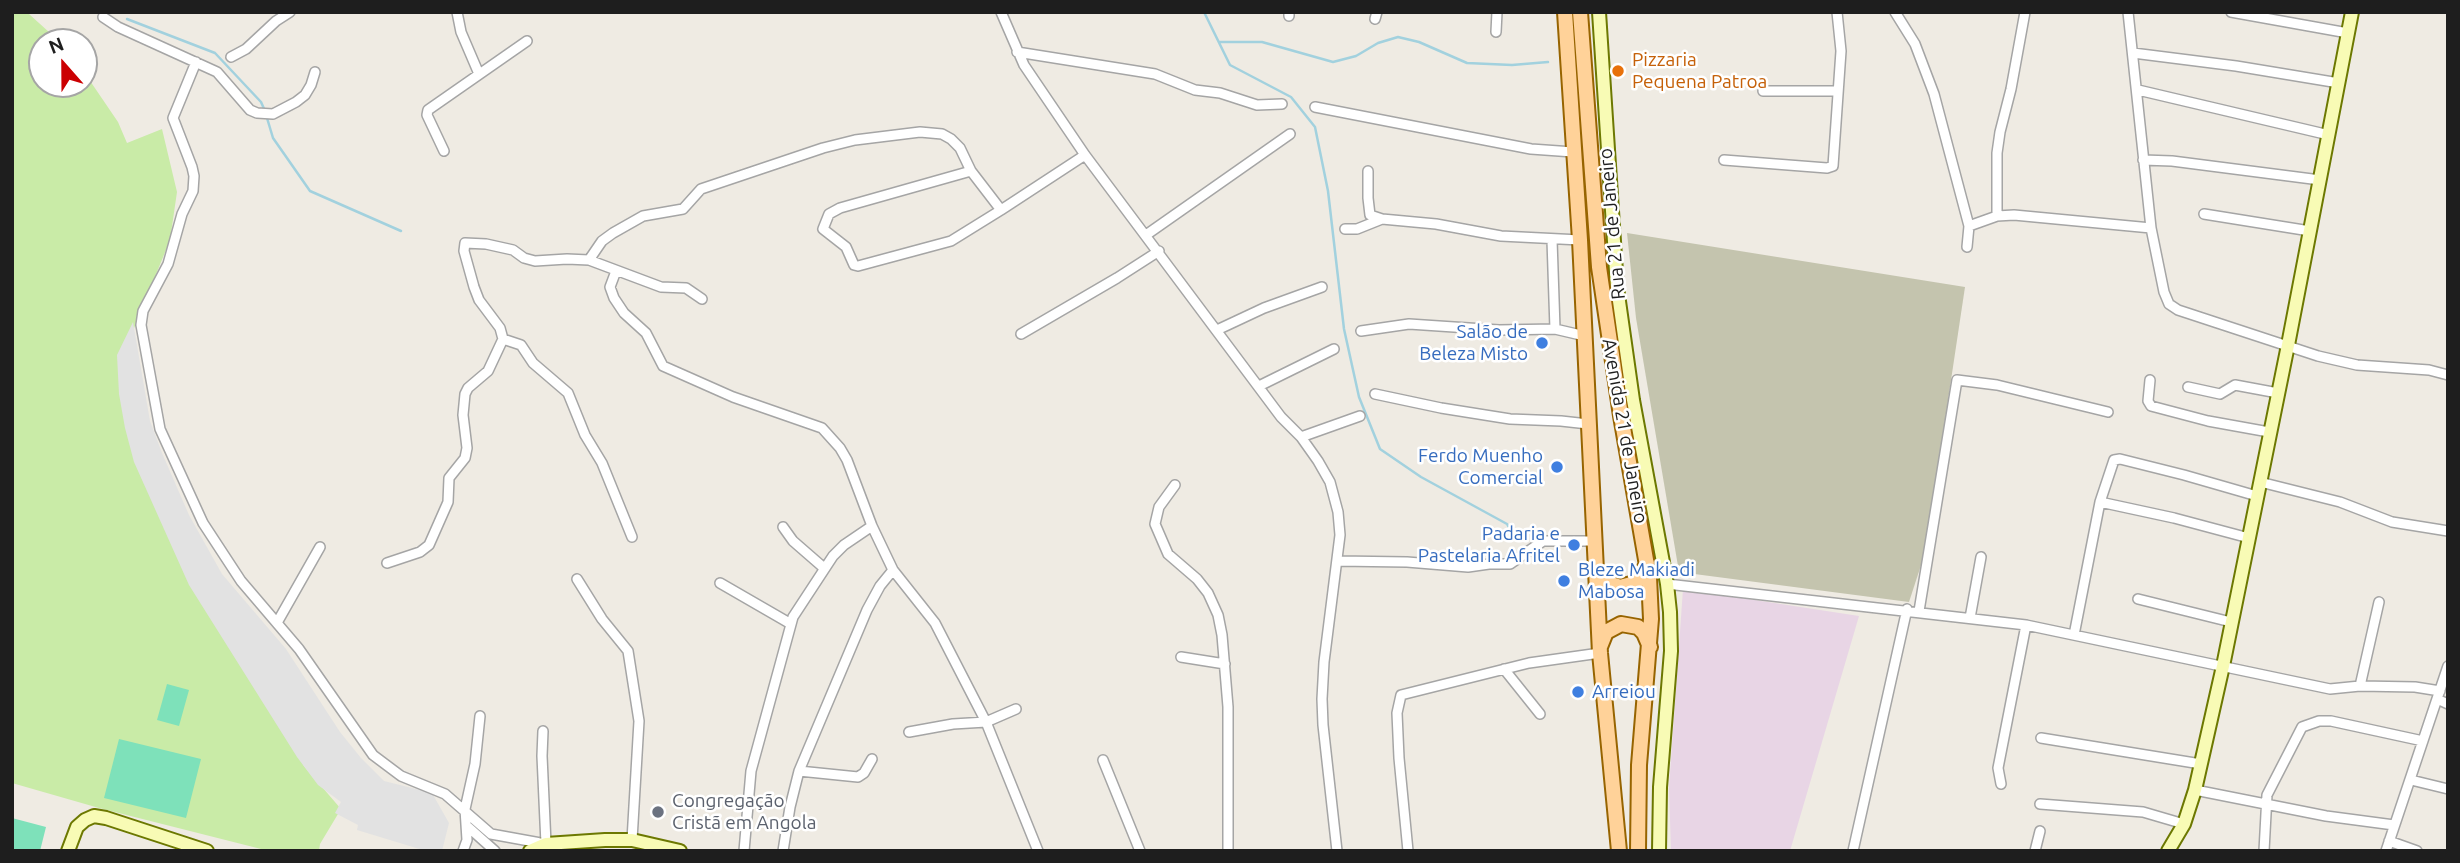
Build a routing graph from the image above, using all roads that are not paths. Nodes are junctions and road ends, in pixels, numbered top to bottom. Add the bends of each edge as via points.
1 (290, 12) edge
2 (457, 12) edge
3 (1000, 12) edge
4 (1497, 12) edge
5 (1564, 12) edge
6 (1580, 12) edge
7 (1599, 12) edge
8 (1837, 12) edge
9 (1895, 12) edge
10 (2025, 12) edge
11 (2128, 12) edge
12 (2231, 12) edge
13 (2352, 12) edge
14 (103, 17) dead end
15 (1496, 32) dead end
16 (2348, 33) junction
17 (527, 41) dead end
18 (1017, 52) junction
19 (2133, 53) junction
20 (231, 57) dead end
21 (196, 62) junction
22 (315, 72) dead end
23 (479, 74) junction
24 (2339, 83) junction
25 (2138, 90) junction
26 (1763, 91) dead end
27 (1838, 91) junction
28 (1282, 104) dead end
29 (1315, 107) dead end
30 (1290, 134) dead end
31 (2329, 135) junction
32 (444, 151) dead end
33 (1573, 152) junction
34 (1085, 155) junction
35 (1724, 160) dead end
36 (2143, 160) junction
37 (971, 171) junction
38 (1368, 171) dead end
39 (2320, 180) junction
40 (1001, 210) junction
41 (2204, 214) dead end
42 (1997, 216) junction
43 (1382, 219) junction
44 (1969, 226) junction
45 (2151, 228) junction
46 (1345, 229) dead end
47 (2311, 231) junction
48 (1146, 235) junction
49 (1552, 240) junction
50 (1580, 240) junction
51 (1966, 247) dead end
52 (1159, 251) junction
53 (589, 260) junction
54 (616, 271) junction
55 (1322, 287) dead end
56 (702, 299) dead end
57 (1555, 329) junction
58 (1217, 330) junction
59 (1361, 331) dead end
60 (1021, 334) dead end
61 (1585, 336) junction
62 (503, 339) junction
63 (2288, 345) junction
64 (1334, 349) dead end
65 (2448, 375) edge
66 (2150, 380) dead end
67 (1259, 386) junction
68 (2188, 387) dead end
69 (2278, 393) junction
70 (1376, 394) dead end
71 (2108, 412) dead end
72 (1360, 416) dead end
73 (1588, 424) junction
74 (2269, 432) junction
75 (1301, 438) junction
76 (2260, 482) junction
77 (1175, 485) dead end
78 (2257, 496) junction
79 (2100, 502) junction
80 (872, 526) junction
81 (783, 527) dead end
82 (2448, 531) edge
83 (632, 537) dead end
84 (2249, 538) junction
85 (1595, 541) junction
86 (320, 547) dead end
87 (1981, 557) dead end
88 (1338, 561) junction
89 (1647, 562) junction
90 (387, 563) dead end
91 (824, 568) junction
92 (1596, 569) junction
93 (893, 570) junction
94 (577, 579) dead end
95 (720, 583) dead end
96 (1667, 583) junction
97 (2137, 599) dead end
98 (2379, 602) dead end
99 (1907, 609) junction
100 (1919, 611) junction
101 (1970, 618) junction
102 (278, 621) junction
103 (2231, 622) junction
104 (791, 624) junction
105 (2026, 625) junction
106 (2074, 635) junction
107 (1650, 648) junction
108 (1600, 650) junction
109 (1181, 657) dead end
110 (1225, 664) junction
111 (2223, 666) junction
112 (2448, 666) edge
113 (1504, 669) junction
114 (2360, 686) junction
115 (2438, 695) junction
116 (2448, 704) edge
117 (1016, 709) dead end
118 (1540, 715) dead end
119 (480, 716) dead end
120 (986, 722) junction
121 (543, 732) dead end
122 (909, 732) dead end
123 (2041, 738) dead end
124 (2423, 741) junction
125 (872, 759) dead end
126 (1103, 760) dead end
127 (2201, 764) junction
128 (799, 771) junction
129 (2411, 780) junction
130 (2001, 784) dead end
131 (2448, 789) edge
132 (2195, 790) junction
133 (2040, 804) dead end
134 (2265, 805) junction
135 (465, 809) junction
136 (2183, 824) junction
137 (2394, 825) junction
138 (467, 826) junction
139 (2040, 831) dead end
140 (628, 840) junction
141 (546, 844) junction
142 (588, 846) edge
143 (2387, 846) edge
144 (68, 851) edge
145 (207, 851) edge
146 (463, 851) edge
147 (495, 851) edge
148 (530, 851) edge
149 (612, 851) edge
150 (680, 851) edge
151 (744, 851) edge
152 (783, 851) edge
153 (1038, 851) edge
154 (1140, 851) edge
155 (1228, 851) edge
156 (1337, 851) edge
157 (1408, 851) edge
158 (1619, 851) edge
159 (1641, 851) edge
160 (1659, 851) edge
161 (1853, 851) edge
162 (2035, 851) edge
163 (2168, 851) edge
164 (2263, 851) edge
165 (2417, 851) edge

1 - 20 street via 246,50
2 - 23 street
3 - 18 street
4 - 15 street
5 - 33 main road, Avenida 21 de Janeiro
6 - 89 main road, Avenida 21 de Janeiro via 1599,267
7 - 96 street, Rua 21 de Janeiro via 1616,287
8 - 27 street
9 - 44 street via 1915,44 1934,94
10 - 42 street via 1997,153
11 - 19 street
12 - 16 street
13 - 16 street
14 - 21 street
16 - 24 street
17 - 23 street
18 - 28 street via 1155,74 1195,90 1257,105
18 - 34 street
19 - 24 street
19 - 25 street
21 - 22 street via 217,72 257,113 273,114 305,95
21 - 102 street via 173,118 192,167 193,191 141,325 165,444 203,523 241,581
23 - 32 street via 427,112
24 - 31 street
25 - 31 street
25 - 36 street
26 - 27 street
27 - 35 street via 1833,166
29 - 33 street via 1531,149
30 - 48 street
31 - 39 street
33 - 50 main road, Avenida 21 de Janeiro
34 - 40 street
34 - 48 street
36 - 39 street
36 - 45 street
37 - 40 street
37 - 40 street via 840,208 829,214 823,229 846,247 858,266 951,241
37 - 53 street via 960,148 942,134 920,132 844,143 701,189 683,209 643,216 613,233
38 - 43 street via 1370,215
39 - 47 street
41 - 47 street
42 - 44 street
42 - 45 street
43 - 46 street
43 - 49 street
44 - 51 street
45 - 63 street via 2169,304
47 - 63 street
48 - 52 street
49 - 50 street
49 - 57 street
50 - 61 main road, Avenida 21 de Janeiro
52 - 58 street
52 - 60 street
53 - 54 street
53 - 62 street via 535,261 513,250 465,243 479,300
54 - 56 street via 661,287 686,288
54 - 80 street via 610,287 614,298 646,333 661,365 733,397 822,428 841,448
55 - 58 street
57 - 59 street via 1409,324
57 - 61 street
58 - 67 street
61 - 73 main road, Avenida 21 de Janeiro
62 - 83 street via 522,345 533,363 568,393 585,435 603,463
62 - 90 street via 488,371 465,394 467,448 449,478 448,502 429,545
63 - 65 street via 2357,365
63 - 69 street
64 - 67 street
66 - 74 street via 2151,406
67 - 75 street
68 - 69 street via 2220,394 2235,385
69 - 74 street
70 - 73 street via 1510,419
71 - 100 street via 1957,380
72 - 75 street
73 - 85 main road, Avenida 21 de Janeiro
74 - 76 street
75 - 88 street via 1330,482 1339,512
76 - 78 street
76 - 82 street via 2340,502 2392,522
77 - 110 street via 1159,507 1156,524 1168,554 1208,593 1218,615
78 - 79 street via 2120,459 2113,462
78 - 84 street
79 - 84 street
79 - 106 street
80 - 91 street via 844,545
80 - 93 street
81 - 91 street
84 - 103 street
85 - 88 street via 1543,541 1510,564 1468,567
85 - 92 main road, Avenida 21 de Janeiro
86 - 102 street
87 - 101 street
88 - 156 street via 1322,698
89 - 92 main road via 1641,577 1628,586 1612,586
89 - 107 main road, Avenida 21 de Janeiro
91 - 104 street
92 - 108 main road, Avenida 21 de Janeiro
93 - 120 street via 936,624
93 - 128 street via 867,610
94 - 140 street via 628,651 639,721
95 - 104 street
96 - 99 street
96 - 160 street, Rua 21 de Janeiro via 1671,651
97 - 103 street
98 - 114 street
99 - 100 street
99 - 161 street
100 - 101 street
101 - 105 street
102 - 135 street via 373,755 401,776 445,794
103 - 111 street
104 - 151 street via 751,771
105 - 106 street
105 - 130 street via 1998,768
106 - 111 street
107 - 108 main road via 1638,627 1621,624 1606,632
107 - 159 main road, Avenida 21 de Janeiro via 1639,765
108 - 113 street
108 - 158 main road, Avenida 21 de Janeiro
109 - 110 street
110 - 155 street
111 - 114 street via 2323,688
111 - 127 street
112 - 115 street
113 - 118 street
113 - 157 street via 1399,698 1399,758
114 - 115 street via 2415,687
115 - 116 street
115 - 124 street
117 - 120 street
119 - 135 street
120 - 122 street
120 - 153 street
121 - 141 street
123 - 127 street
124 - 129 street
124 - 134 street via 2331,721 2307,724 2272,782
125 - 128 street via 858,777
126 - 154 street
127 - 132 street
128 - 152 street
129 - 131 street
129 - 137 street
132 - 134 street
132 - 136 street
133 - 136 street via 2143,812
134 - 137 street
134 - 164 street
135 - 138 street
135 - 141 street via 491,834
136 - 163 street
137 - 143 street
138 - 146 street
138 - 147 street
139 - 162 street
140 - 142 street
140 - 149 street
140 - 150 street
141 - 142 street
141 - 148 street
143 - 165 street
144 - 145 street via 77,827 94,816

